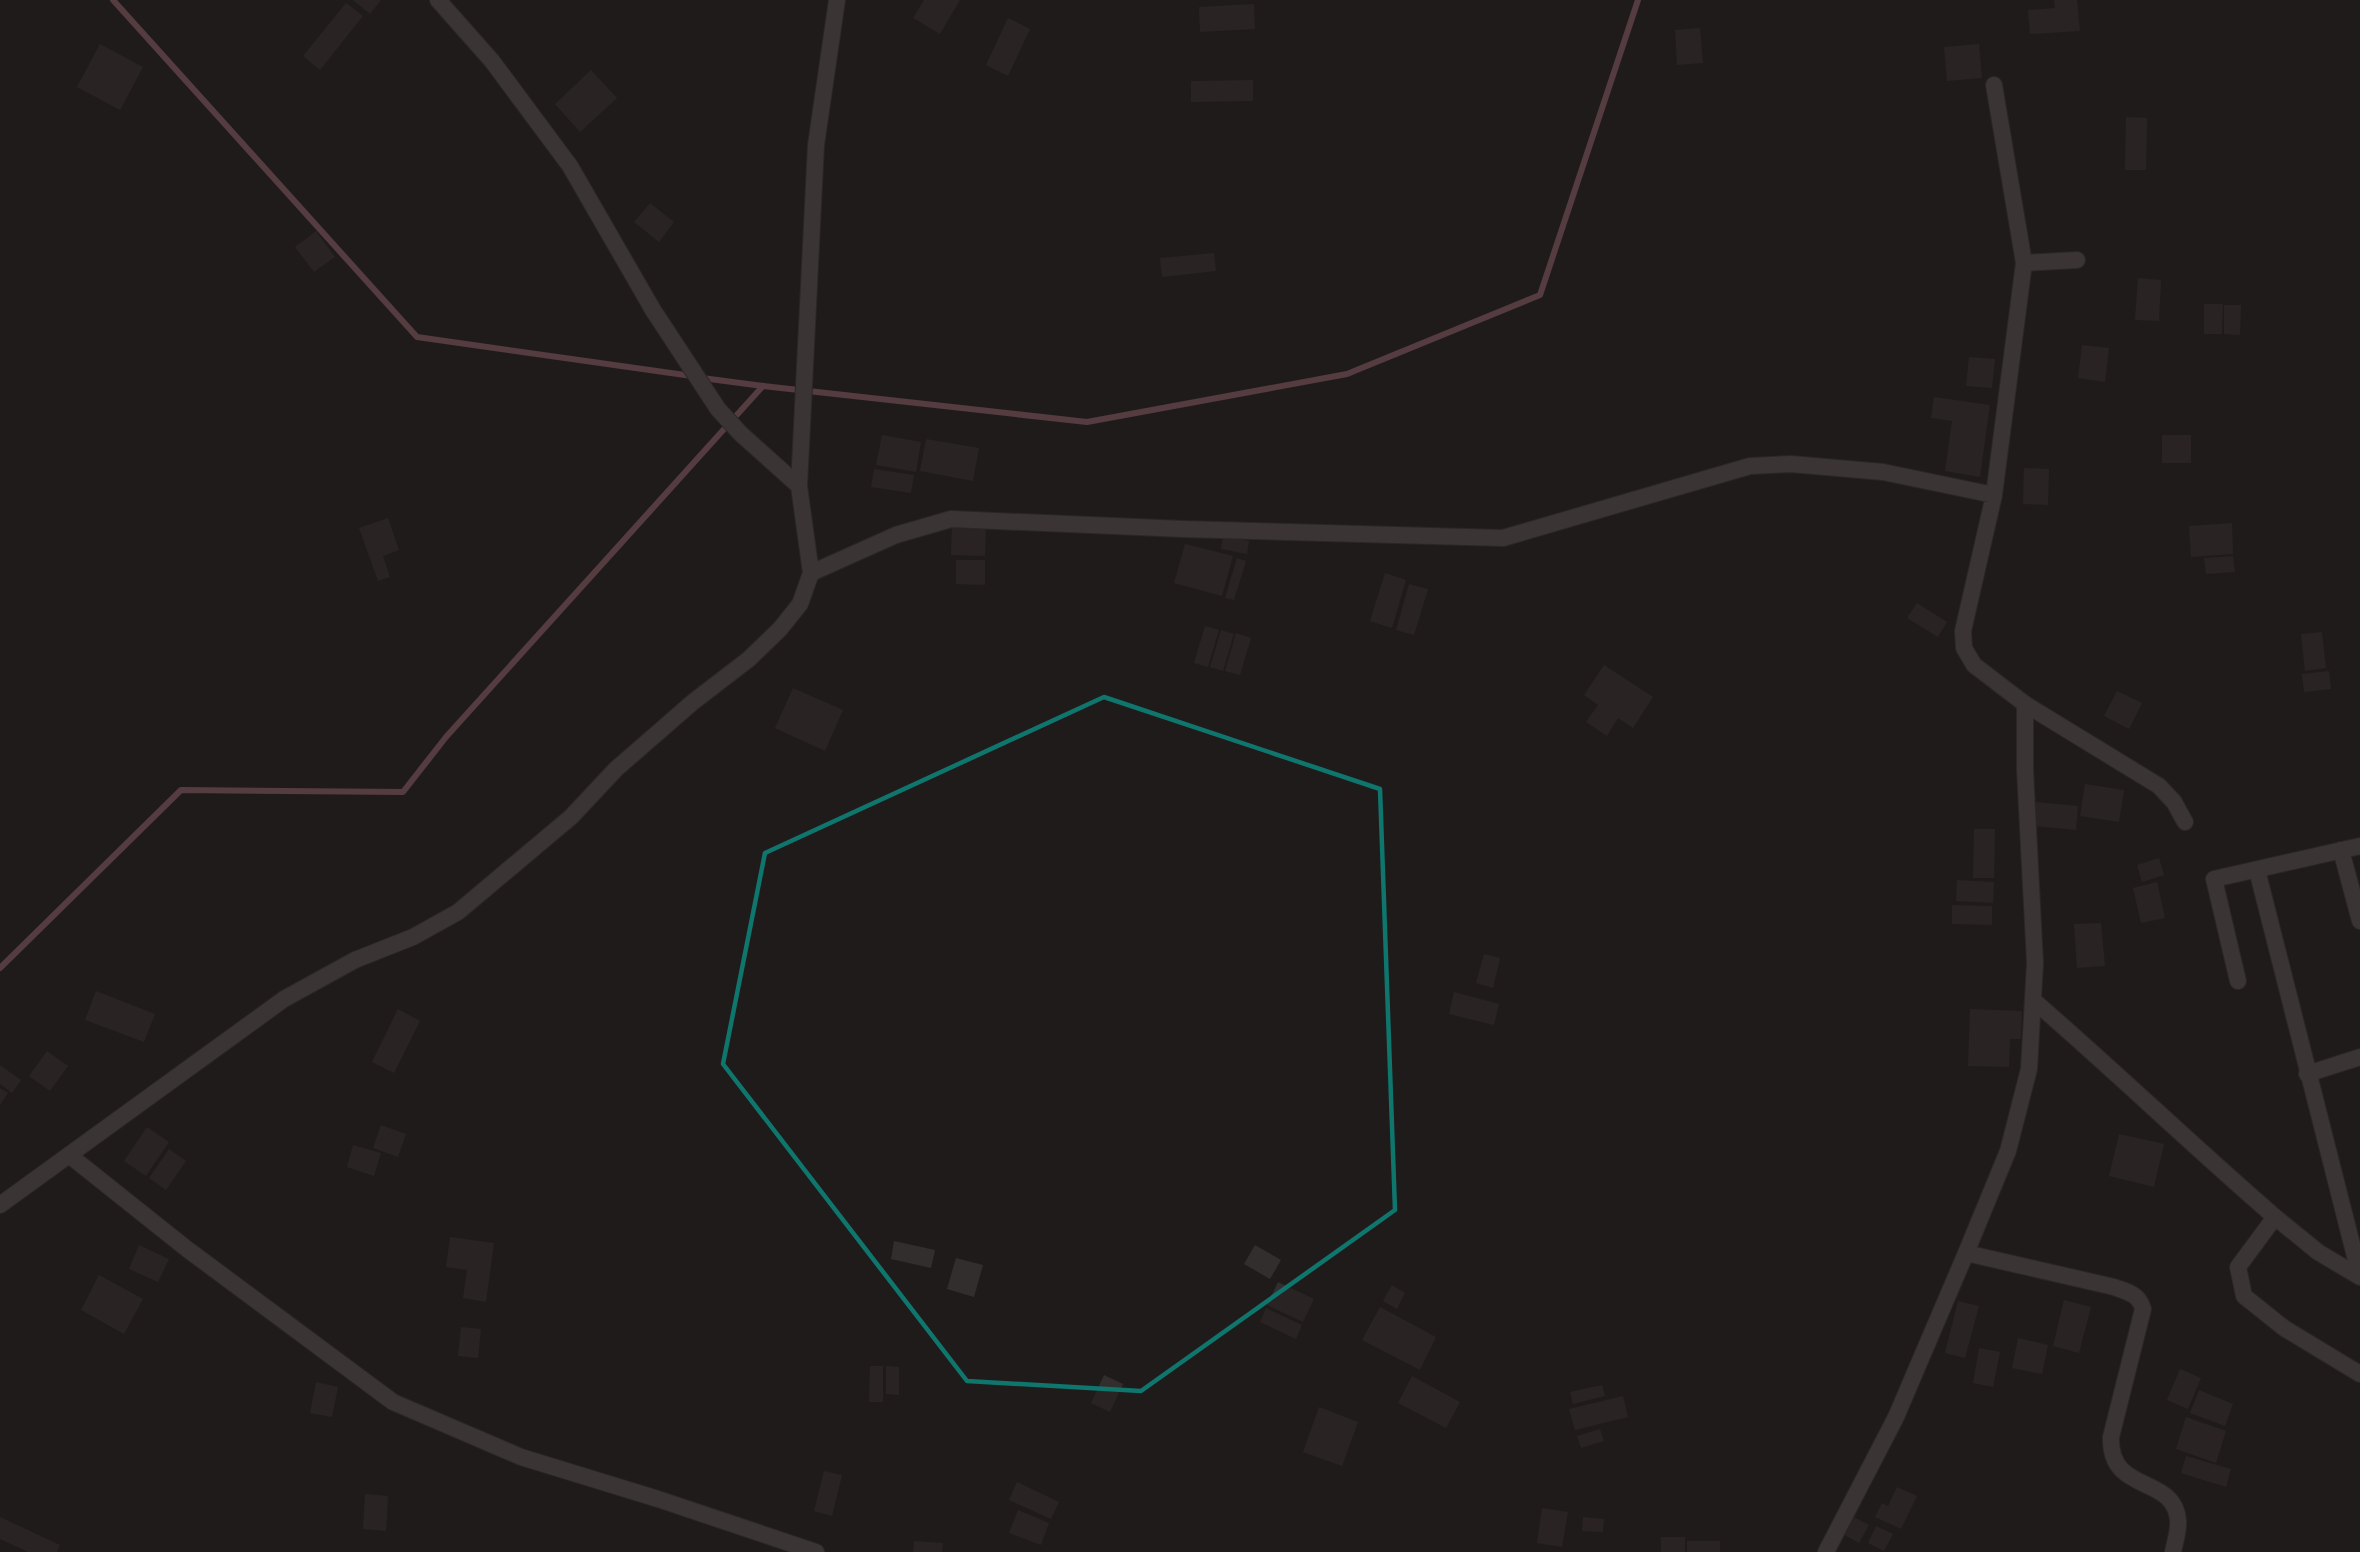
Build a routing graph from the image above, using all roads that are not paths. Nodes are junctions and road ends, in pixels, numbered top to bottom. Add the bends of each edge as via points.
1 (438, 0) edge
2 (837, 0) edge
3 (1994, 85) dead end
4 (2077, 260) dead end
5 (2024, 263) junction
6 (799, 486) junction
7 (1994, 495) junction
8 (811, 573) junction
9 (2025, 704) junction
10 (2185, 822) dead end
11 (2360, 846) edge
12 (2341, 850) junction
13 (2257, 870) junction
14 (2360, 921) edge
15 (2238, 981) dead end
16 (2033, 1000) junction
17 (2360, 1057) edge
18 (2307, 1074) junction
19 (69, 1155) junction
20 (0, 1205) edge
21 (2276, 1217) junction
22 (1966, 1253) junction
23 (2360, 1276) edge
24 (2360, 1374) edge
25 (816, 1552) edge
26 (1826, 1552) edge
27 (2173, 1552) edge

1 - 6 street via 492,61 570,166 653,310 727,419
2 - 6 street via 816,145
3 - 5 street
4 - 5 street
5 - 7 street
6 - 8 street
7 - 8 street via 1883,472 1791,464 1750,466 1503,538 951,519 896,535
7 - 9 street via 1963,631 1964,648 1974,665
8 - 19 street via 800,604 749,659 616,769 571,817 458,912 413,937 355,960 284,999
9 - 10 street via 2158,786 2174,802
9 - 16 street
11 - 12 street
12 - 13 street
12 - 14 street
13 - 15 street via 2214,879
13 - 18 street
16 - 21 street
16 - 22 street via 2029,1069 2007,1151
17 - 18 street
18 - 23 street
19 - 20 street
19 - 25 street via 187,1249 393,1402 521,1457
21 - 23 street via 2318,1252
21 - 24 street via 2238,1267 2244,1296 2284,1328
22 - 26 street via 1896,1418
22 - 27 street via 2114,1287 2140,1300 2142,1309 2110,1448 2120,1470 2162,1492 2172,1503 2178,1520

